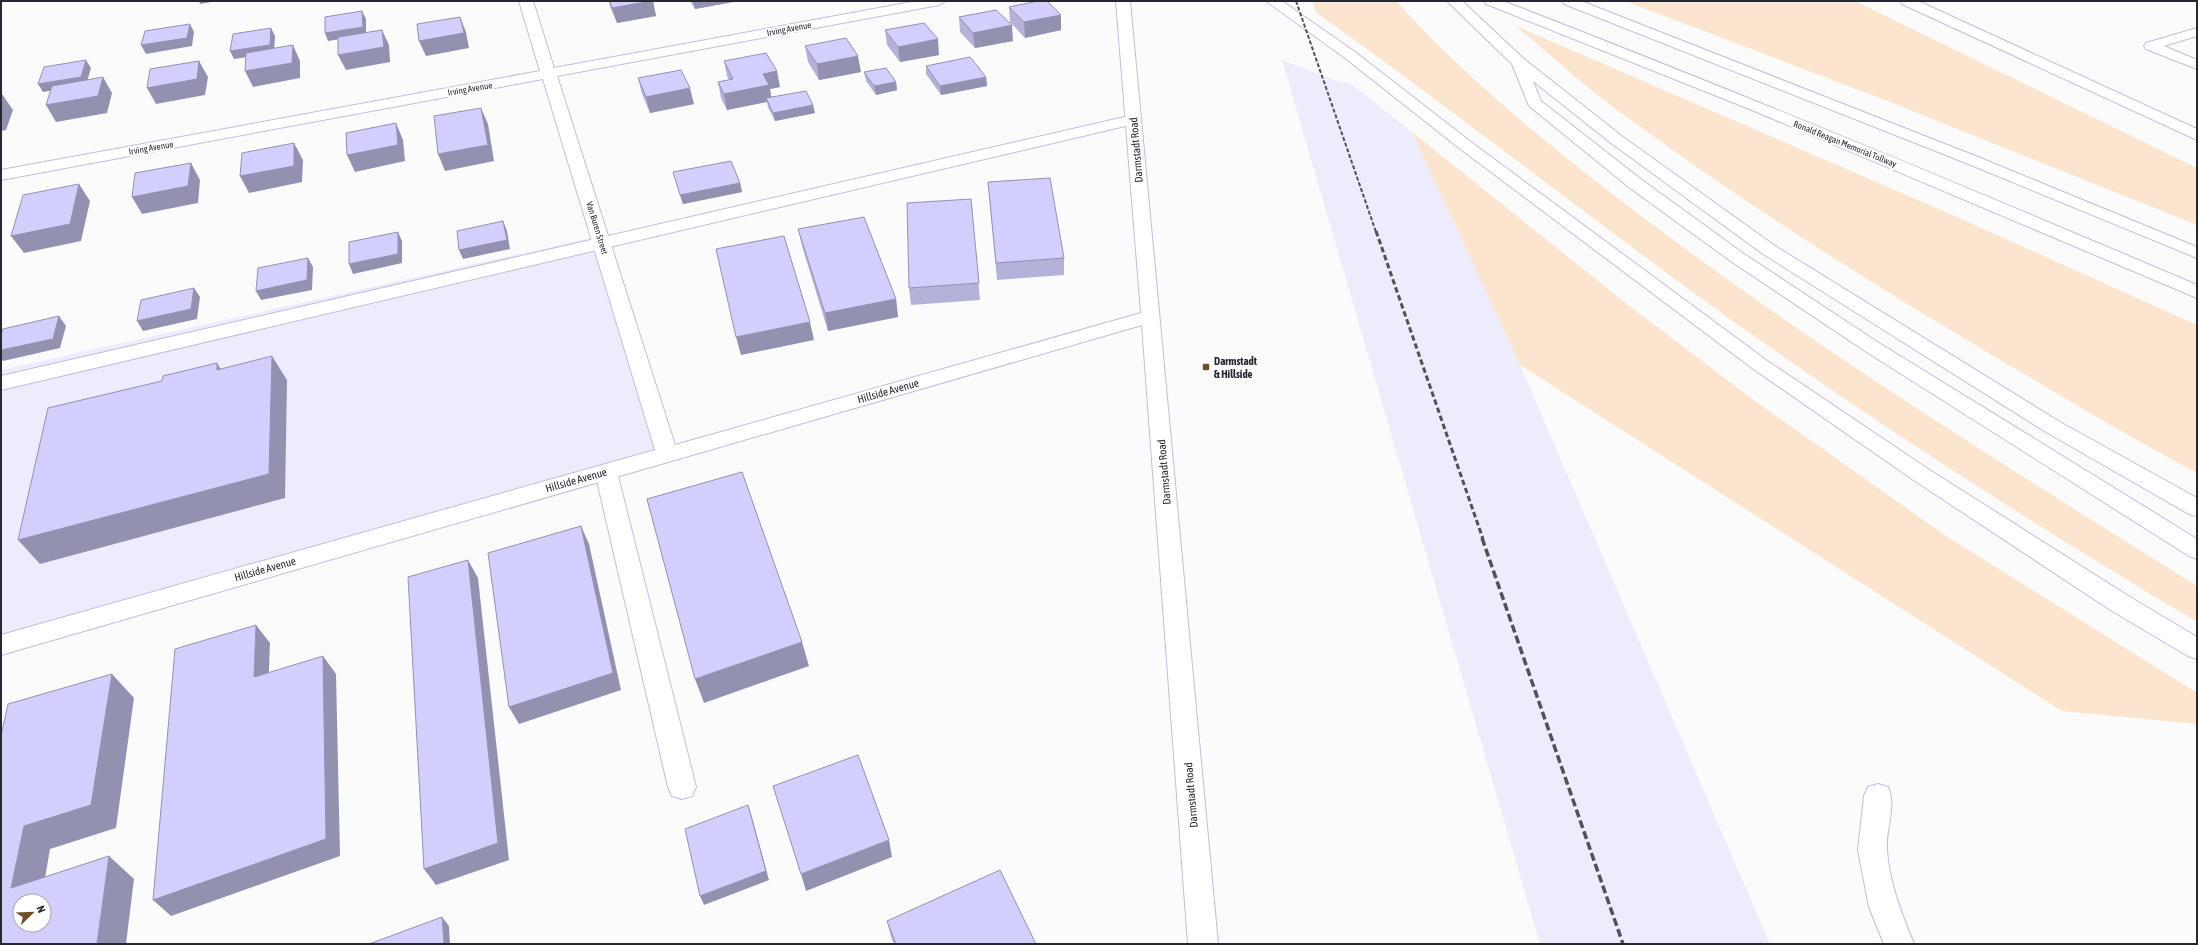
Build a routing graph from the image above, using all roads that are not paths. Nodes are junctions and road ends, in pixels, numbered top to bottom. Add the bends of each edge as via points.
1 (526, 1) edge
2 (939, 1) edge
3 (1123, 1) edge
4 (1274, 1) edge
5 (1454, 1) edge
6 (1491, 1) edge
7 (1569, 1) edge
8 (1907, 1) edge
9 (2197, 32) edge
10 (1519, 62) junction
11 (2197, 65) edge
12 (550, 74) junction
13 (1133, 120) junction
14 (2197, 134) edge
15 (1, 175) edge
16 (602, 244) junction
17 (2197, 253) edge
18 (2197, 292) edge
19 (1151, 316) junction
20 (1, 383) edge
21 (667, 454) junction
22 (606, 472) junction
23 (2197, 508) edge
24 (2197, 550) edge
25 (1, 644) edge
26 (2197, 650) edge
27 (682, 787) dead end
28 (1878, 796) dead end
29 (1203, 944) edge
30 (1899, 944) edge

1 - 12 main road, Van Buren Street
2 - 12 main road, Irving Avenue
3 - 13 main road, Darmstadt Road
4 - 26 main road via 1350,55 1465,146 1759,364 2047,557
5 - 10 main road
6 - 18 main road, Ronald Reagan Memorial Tollway via 1729,95
7 - 17 main road via 1972,160
8 - 14 main road
9 - 11 main road via 2151,46
10 - 23 main road via 1617,140 1769,250 2053,428
10 - 24 main road via 1534,103 1636,184 1738,258 1872,347
12 - 15 main road, Irving Avenue
12 - 16 main road, Van Buren Street
13 - 16 main road
13 - 19 main road, Darmstadt Road
16 - 20 main road
16 - 21 main road, Van Buren Street
19 - 21 main road, Hillside Avenue
19 - 29 main road, Darmstadt Road
21 - 22 main road, Hillside Avenue
22 - 25 main road, Hillside Avenue
22 - 27 main road
28 - 30 main road via 1872,850 1884,907

